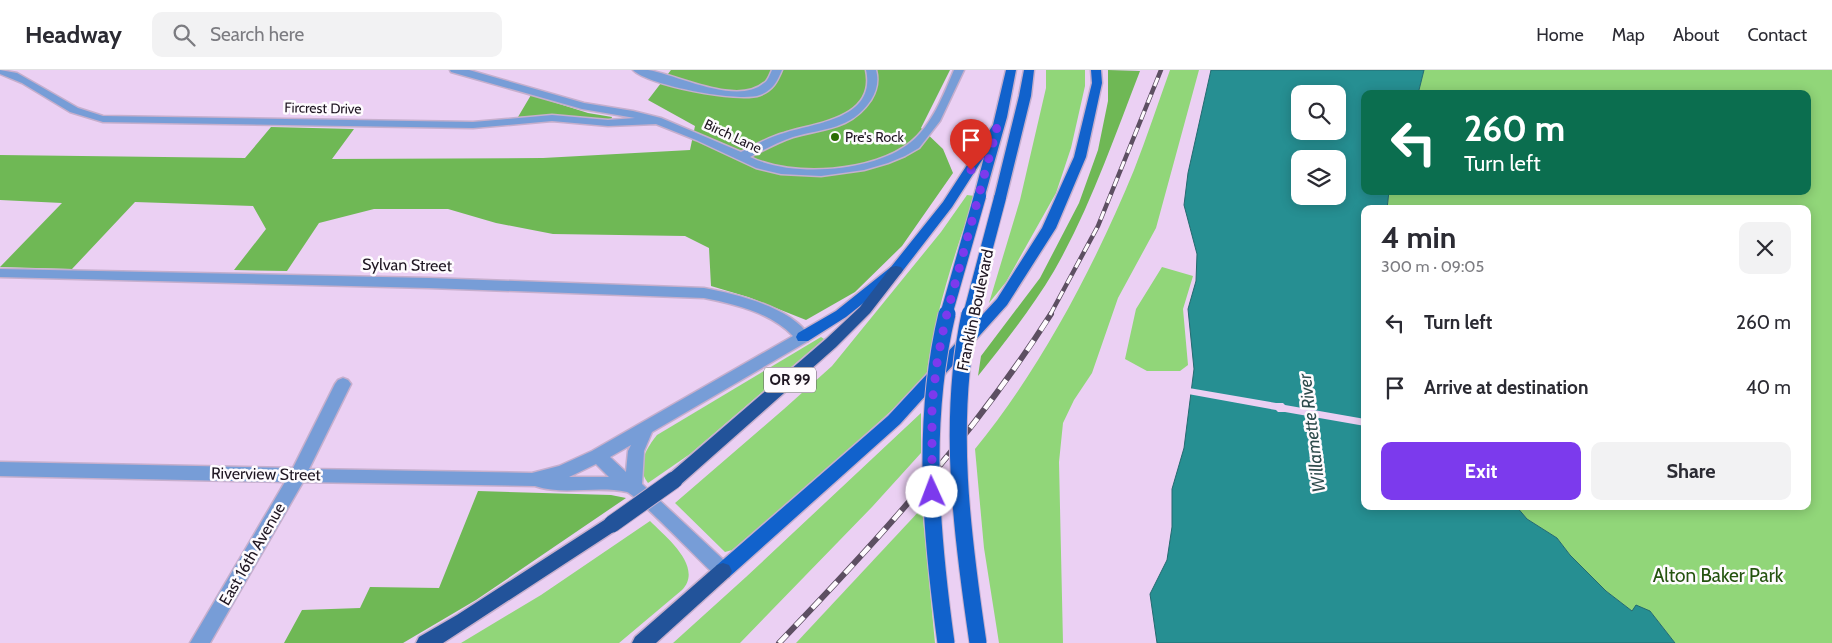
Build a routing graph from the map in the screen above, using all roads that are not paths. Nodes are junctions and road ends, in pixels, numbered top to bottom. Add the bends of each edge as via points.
1 (454, 70) edge
2 (638, 70) edge
3 (777, 70) edge
4 (871, 70) edge
5 (959, 70) edge
6 (1011, 70) edge
7 (1030, 70) edge
8 (1096, 70) edge
9 (0, 71) edge
10 (657, 120) junction
11 (997, 128) junction
12 (742, 156) junction
13 (896, 270) junction
14 (0, 273) edge
15 (803, 336) junction
16 (343, 384) dead end
17 (647, 427) junction
18 (598, 456) junction
19 (0, 469) edge
20 (298, 475) junction
21 (532, 480) junction
22 (634, 486) junction
23 (723, 571) junction
24 (200, 643) edge
25 (426, 643) edge
26 (642, 643) edge
27 (946, 643) edge
28 (978, 643) edge

1 - 10 street, Birch Lane via 581,105
2 - 3 street via 677,84 733,95 761,89
4 - 12 street via 873,82 865,101 844,121 782,137
5 - 12 street, Birch Lane via 924,136 895,156 853,168 816,172 766,168
6 - 11 main road, Franklin Boulevard
7 - 28 main road, Franklin Boulevard, bridge via 969,320 962,362 959,461 968,583
8 - 23 main road via 1097,83 1080,157 1049,228 1002,302 894,420
9 - 10 street, Fircrest Drive via 17,77 81,114 103,119 473,125 552,118 608,122
10 - 12 street, Birch Lane
11 - 13 main road, OR 99 via 948,204
11 - 27 main road, Franklin Boulevard, bridge via 945,321 932,404 930,475
13 - 15 main road via 841,314
13 - 25 highway, OR 99, bridge via 865,310 831,343 674,480 612,524
14 - 15 street, Sylvan Street via 704,293 736,300 760,310 788,323
15 - 17 street, Riverview Street
16 - 20 street, East 16th Avenue
17 - 18 street, Riverview Street
17 - 22 street via 636,451
18 - 21 street, Riverview Street via 563,472
18 - 22 street
19 - 20 street, Riverview Street
20 - 21 street, Riverview Street
20 - 24 street, East 16th Avenue
21 - 22 street, Riverview Street via 554,484
22 - 23 street
23 - 26 highway

